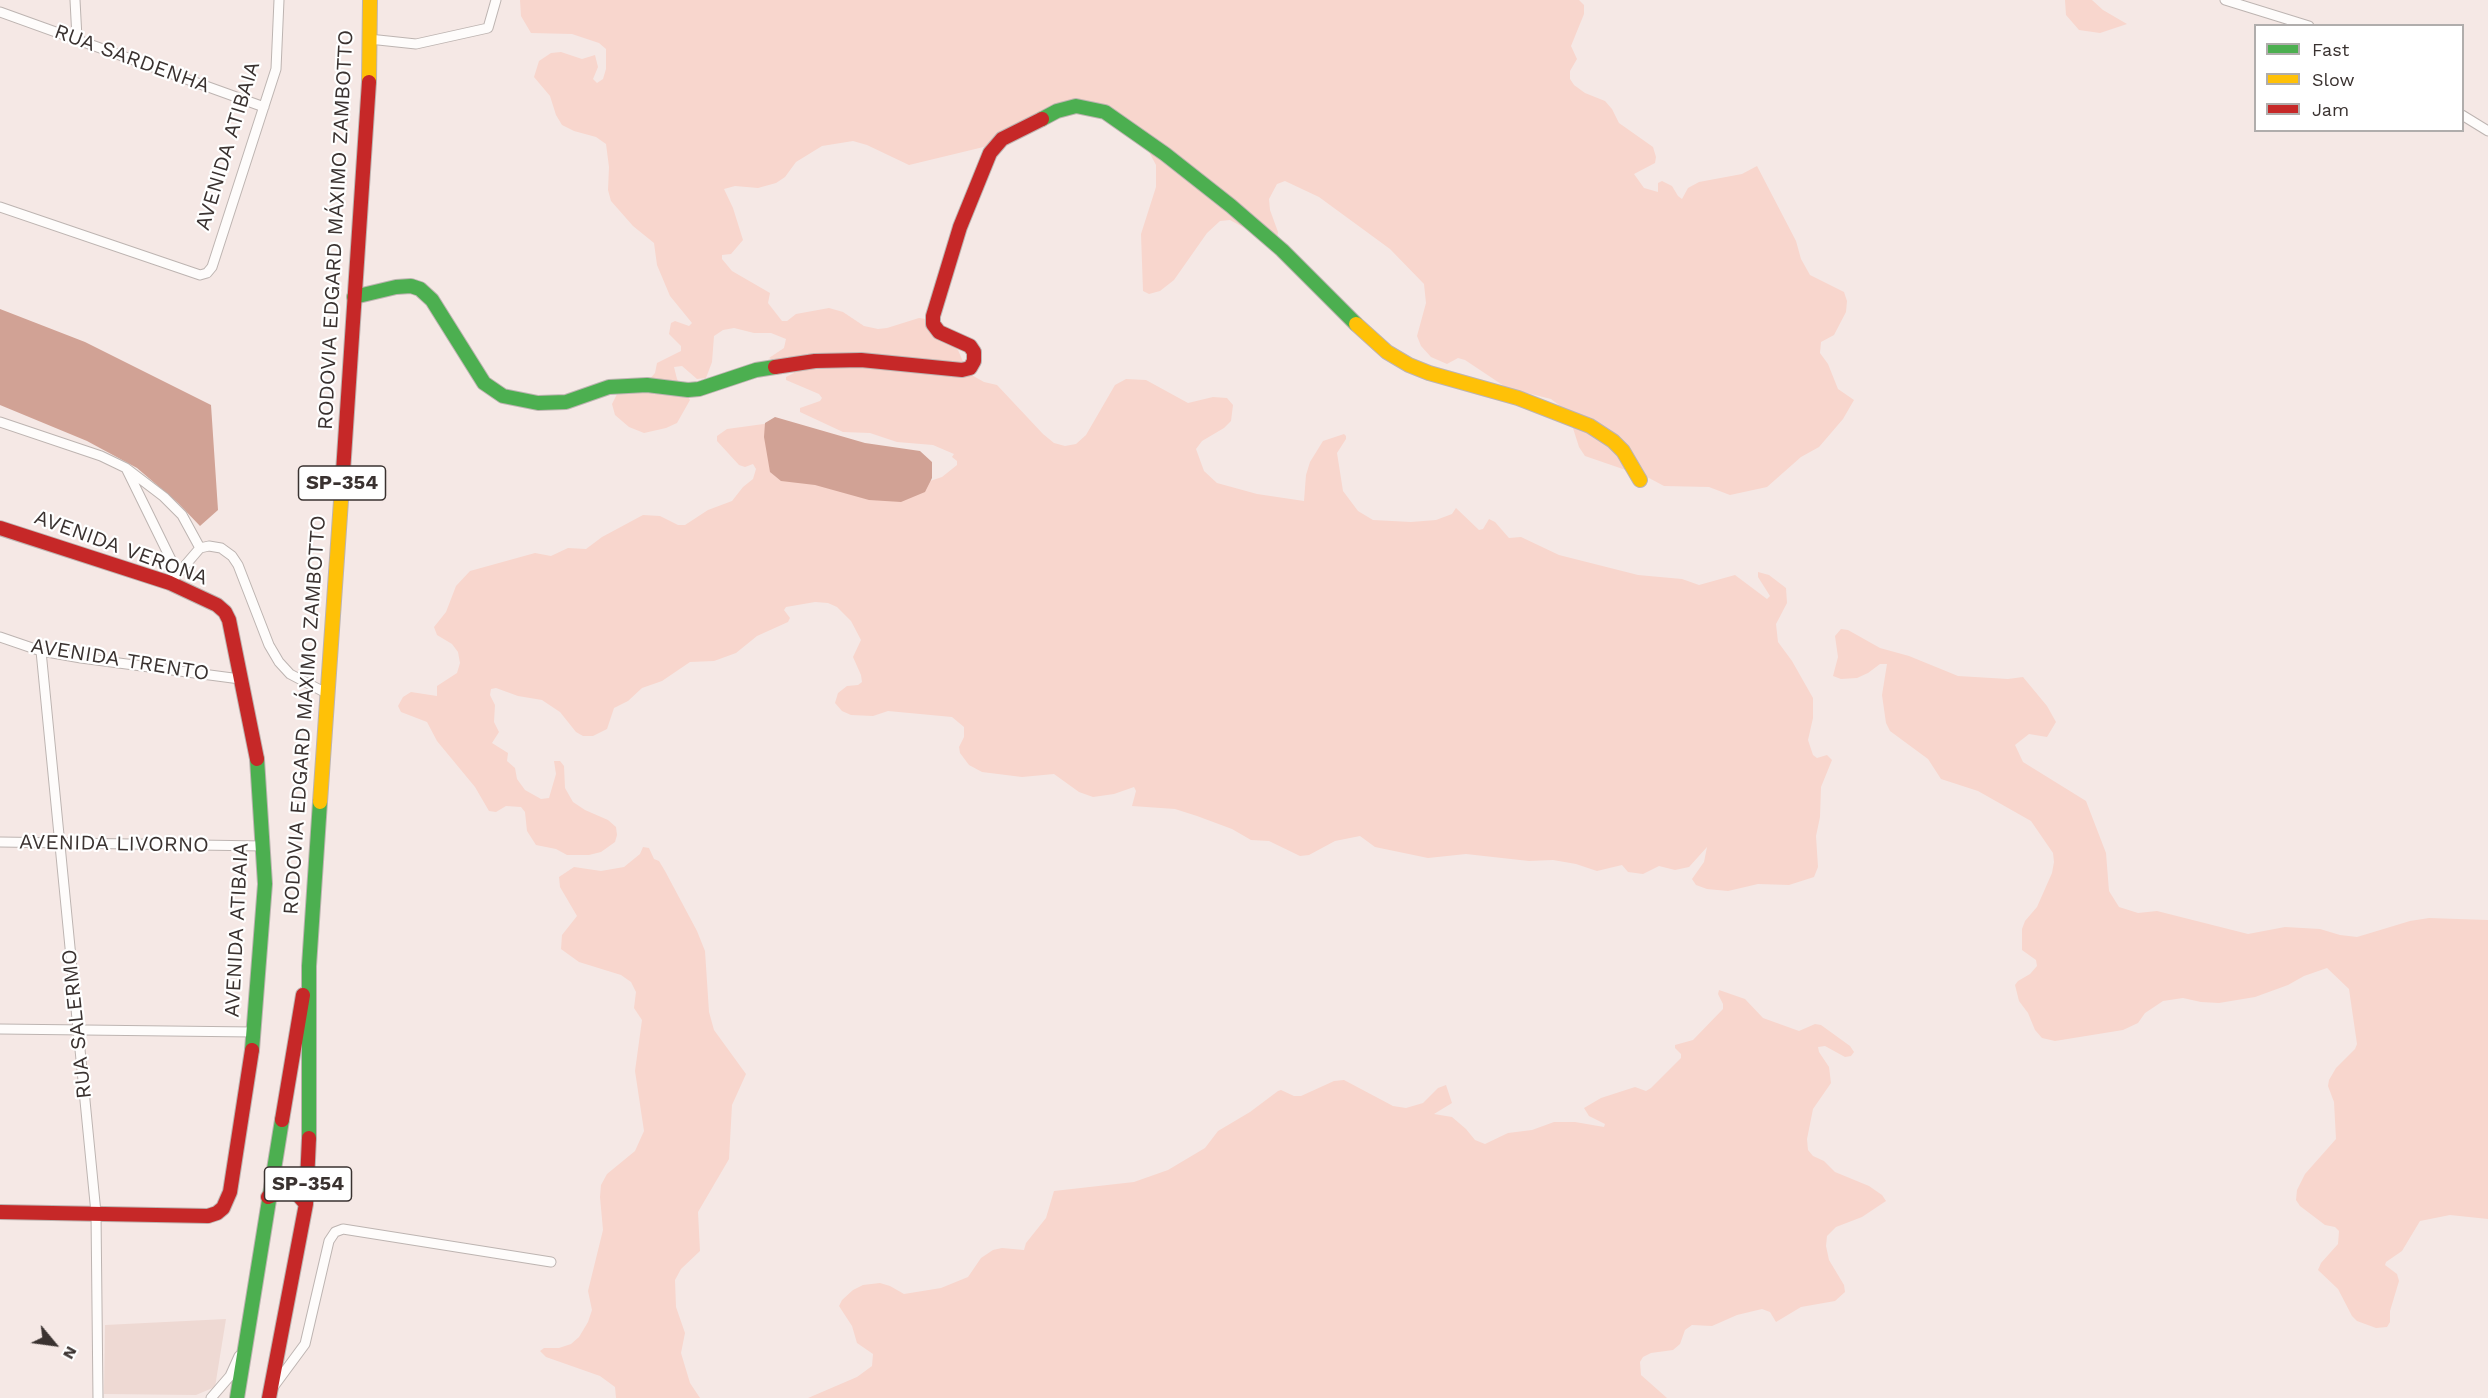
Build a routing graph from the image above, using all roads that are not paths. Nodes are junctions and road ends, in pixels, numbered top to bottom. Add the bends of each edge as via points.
1 (75, 0) edge
2 (279, 0) edge
3 (370, 0) edge
4 (496, 0) edge
5 (2225, 0) edge
6 (0, 12) edge
7 (2303, 24) edge
8 (77, 38) junction
9 (369, 39) junction
10 (264, 107) junction
11 (2464, 116) edge
12 (2488, 131) edge
13 (0, 207) edge
14 (354, 297) junction
15 (0, 422) edge
16 (126, 468) junction
17 (1640, 480) dead end
18 (0, 528) edge
19 (200, 548) junction
20 (174, 579) junction
21 (225, 612) joint
22 (0, 637) edge
23 (41, 651) junction
24 (240, 679) junction
25 (328, 694) junction
26 (0, 842) edge
27 (60, 843) junction
28 (264, 846) junction
29 (309, 966) junction
30 (0, 1029) edge
31 (77, 1029) junction
32 (253, 1032) junction
33 (268, 1197) junction
34 (306, 1204) junction
35 (0, 1212) edge
36 (96, 1213) junction
37 (551, 1262) dead end
38 (244, 1346) junction
39 (270, 1394) edge
40 (98, 1398) edge
41 (211, 1398) edge
42 (237, 1398) edge

1 - 8 street
2 - 10 street, AVENIDA ATIBAIA via 276,69
3 - 9 street, RODOVIA EDGARD MÁXIMO ZAMBOTTO / SP-354
4 - 9 street via 488,28 416,44
5 - 7 street
6 - 8 street, RUA SARDENHA
8 - 10 street, RUA SARDENHA
9 - 14 street, RODOVIA EDGARD MÁXIMO ZAMBOTTO / SP-354
10 - 13 street, AVENIDA ATIBAIA via 207,273 200,275
11 - 12 street
14 - 17 street via 396,287 420,289 432,300 484,383 503,396 538,403 566,402 609,387 699,389 756,370 814,361 861,360 970,368 974,361 970,346 939,332 933,316 960,227 990,153 1002,139 1057,111 1076,106 1091,108 1106,112 1231,206 1282,249 1387,351 1429,374 1518,398 1590,426 1623,451
14 - 25 street, RODOVIA EDGARD MÁXIMO ZAMBOTTO / SP-354
15 - 16 street
16 - 19 street via 182,515
16 - 20 street
18 - 20 street, AVENIDA VERONA
19 - 20 street
19 - 25 street via 221,548 232,556 279,662 290,674
20 - 21 street, AVENIDA VERONA
21 - 24 street, AVENIDA ATIBAIA
22 - 23 street, AVENIDA TRENTO
23 - 24 street, AVENIDA TRENTO
23 - 27 street, RUA SALERMO
24 - 28 street, AVENIDA ATIBAIA via 257,759
25 - 29 street, RODOVIA EDGARD MÁXIMO ZAMBOTTO / SP-354
26 - 27 street, AVENIDA LIVORNO
27 - 28 street, AVENIDA LIVORNO
27 - 31 street, RUA SALERMO
28 - 32 street, AVENIDA ATIBAIA via 265,884
29 - 33 street, RODOVIA EDGARD MÁXIMO ZAMBOTTO / SP-354
29 - 34 street, RODOVIA EDGARD MÁXIMO ZAMBOTTO / SP-354
30 - 31 street
31 - 32 street
31 - 36 street, RUA SALERMO
32 - 36 street, AVENIDA ATIBAIA via 250,1072 227,1202 208,1216
33 - 34 street via 290,1191
33 - 38 street, RODOVIA EDGARD MÁXIMO ZAMBOTTO / SP-354
34 - 39 street, RODOVIA EDGARD MÁXIMO ZAMBOTTO / SP-354
35 - 36 street
36 - 40 street, RUA SALERMO
37 - 39 street via 343,1229 335,1232 329,1241 305,1344
38 - 41 street via 230,1376
38 - 42 street, RODOVIA EDGARD MÁXIMO ZAMBOTTO / SP-354

